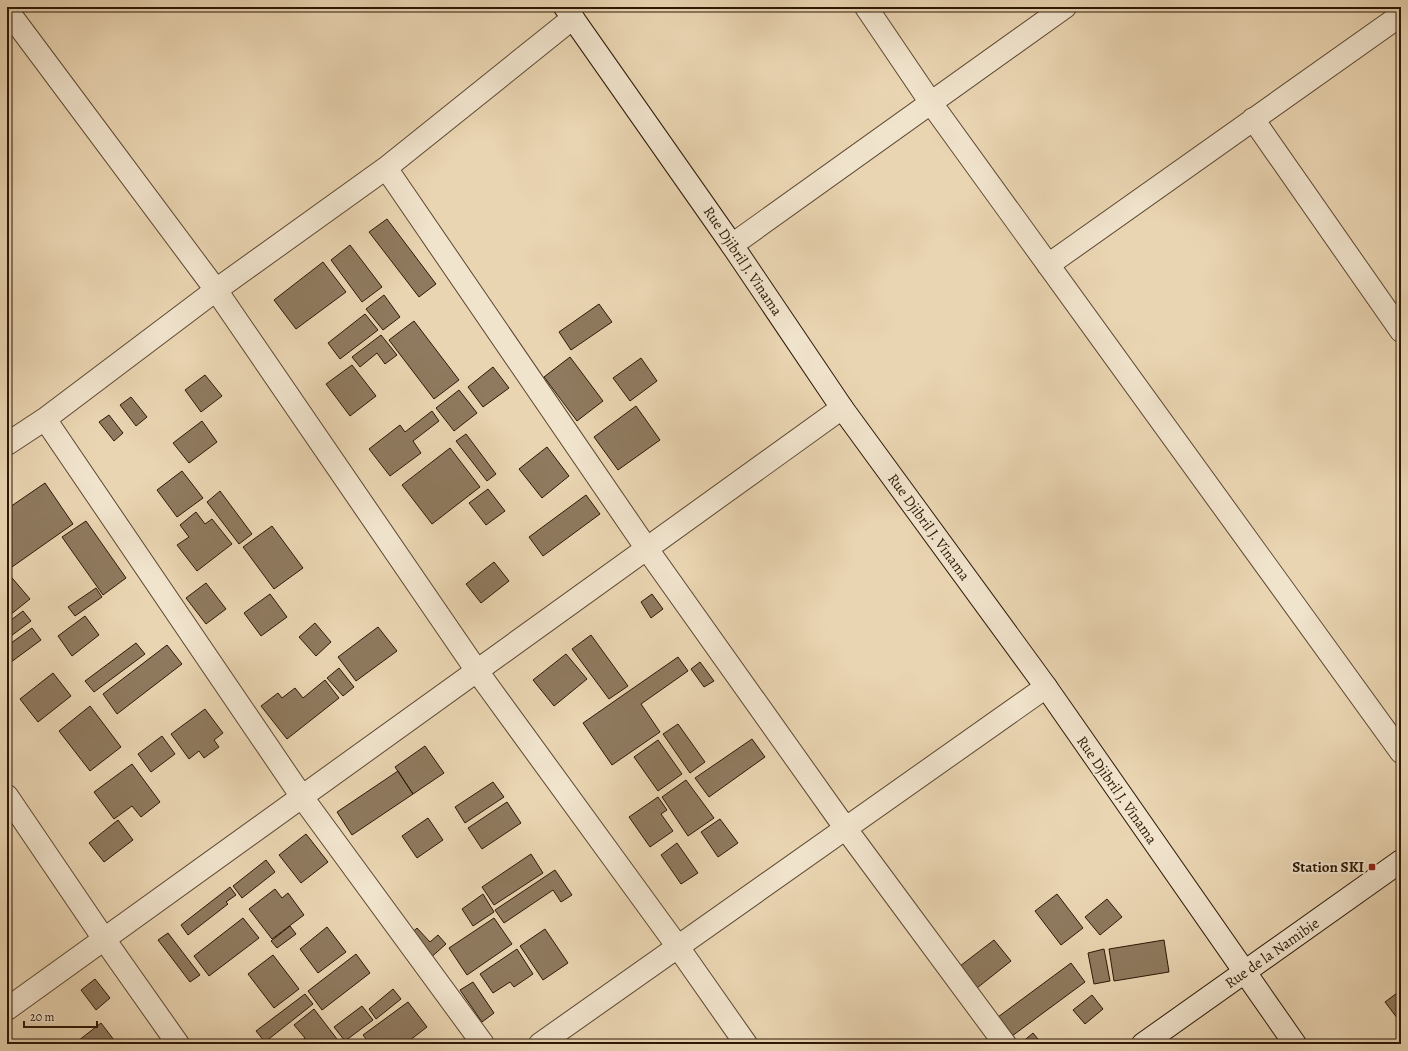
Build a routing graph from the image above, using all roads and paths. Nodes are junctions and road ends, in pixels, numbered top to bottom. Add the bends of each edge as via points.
1 (866, 7) edge
2 (1065, 7) edge
3 (7, 10) edge
4 (569, 13) edge
5 (1401, 15) edge
6 (932, 103) junction
7 (1253, 119) junction
8 (386, 168) junction
9 (732, 245) junction
10 (1048, 265) junction
11 (216, 290) junction
12 (1401, 331) edge
13 (842, 408) junction
14 (45, 419) junction
15 (7, 444) edge
16 (647, 549) junction
17 (477, 671) junction
18 (1046, 688) junction
19 (1401, 752) edge
20 (7, 796) edge
21 (302, 797) junction
22 (846, 829) junction
23 (1401, 861) edge
24 (104, 939) junction
25 (678, 947) junction
26 (1245, 972) junction
27 (7, 1009) edge
28 (178, 1044) edge
29 (483, 1044) edge
30 (540, 1044) edge
31 (746, 1044) edge
32 (1005, 1044) edge
33 (1143, 1044) edge
34 (1295, 1044) edge

1 - 6 street
2 - 6 street
3 - 11 street
4 - 8 street
4 - 9 street, Rue Djibril J. Vinama
5 - 7 street
6 - 9 street
6 - 10 street
7 - 10 street
7 - 12 street
8 - 11 street
8 - 16 street
9 - 13 street, Rue Djibril J. Vinama
10 - 19 street
11 - 14 street
11 - 17 street
13 - 16 street
13 - 18 street, Rue Djibril J. Vinama
14 - 15 street
14 - 21 street
16 - 17 street
16 - 22 street
17 - 21 street
17 - 25 street
18 - 22 street
18 - 26 street, Rue Djibril J. Vinama
20 - 24 street
21 - 24 street
21 - 29 street
22 - 25 street
22 - 32 street
23 - 26 street, Rue de la Namibie
24 - 27 street
24 - 28 street
25 - 30 street
25 - 31 street
26 - 33 street, Rue de la Namibie
26 - 34 street, Rue Djibril J. Vinama

